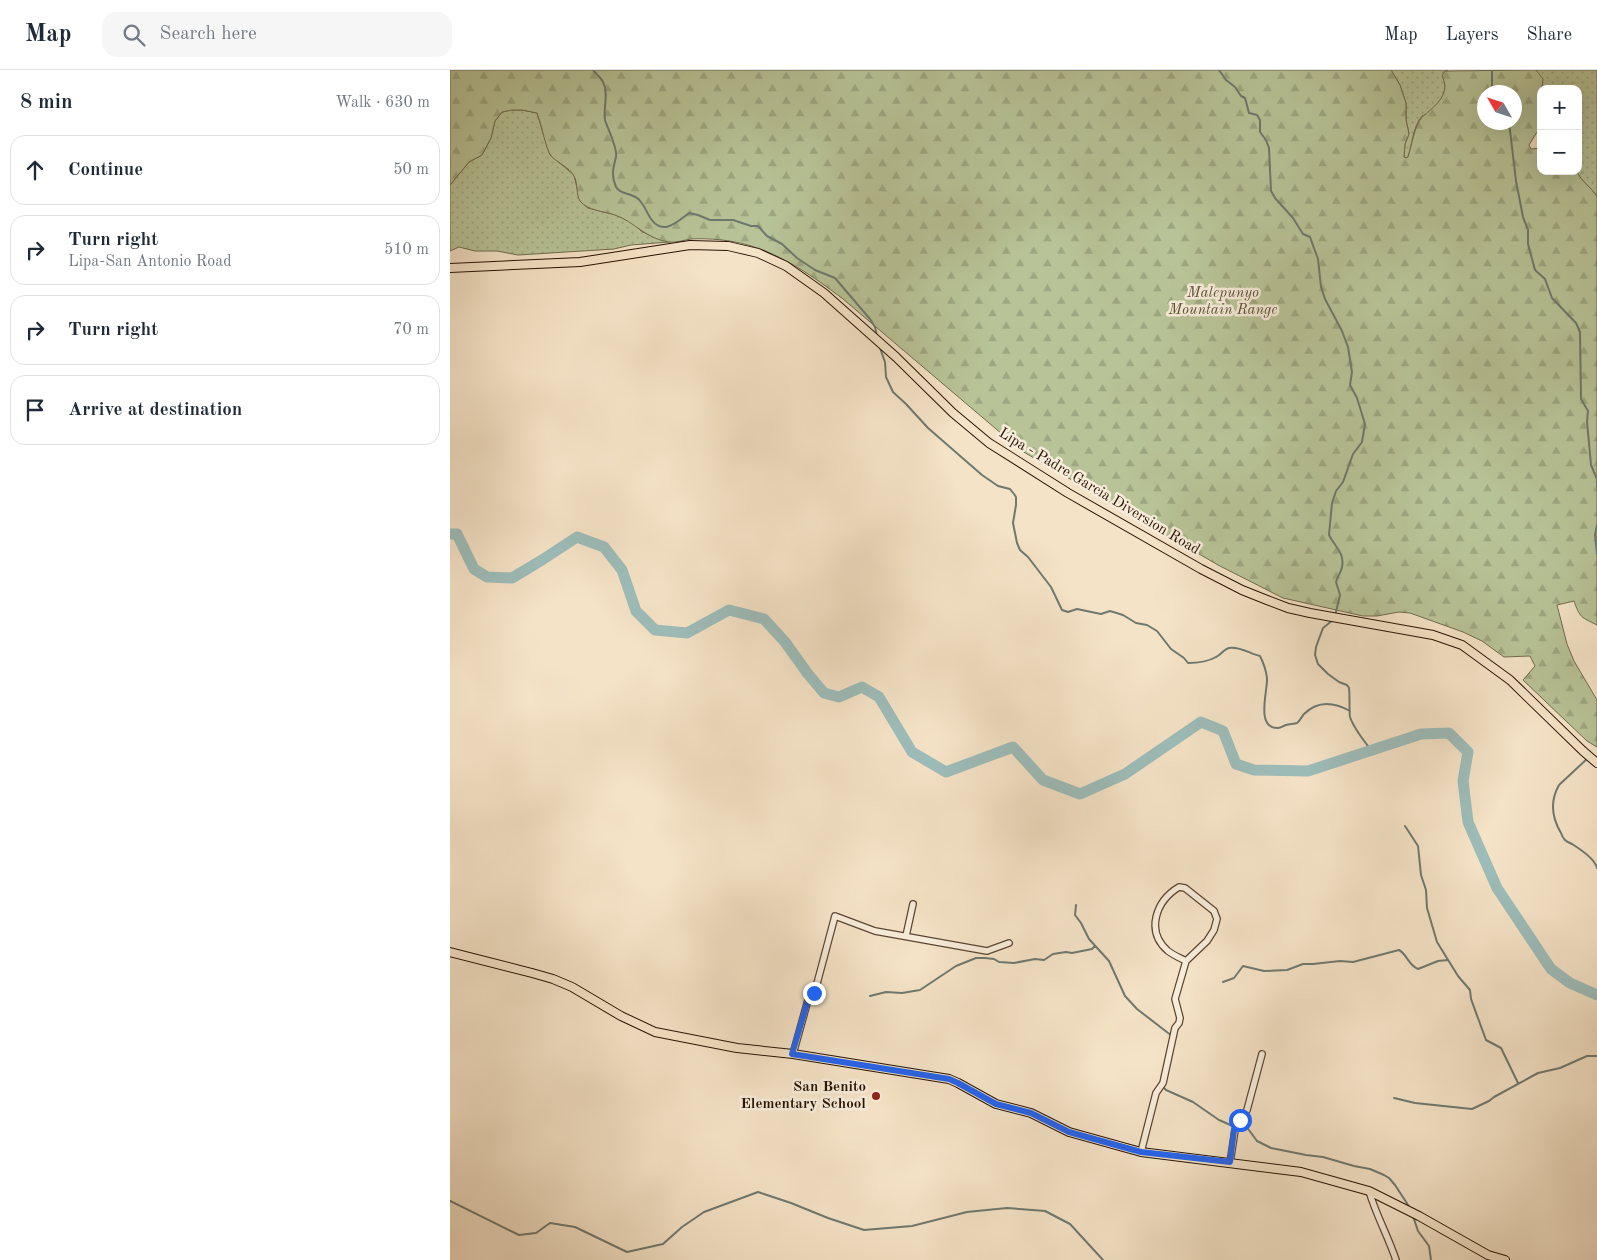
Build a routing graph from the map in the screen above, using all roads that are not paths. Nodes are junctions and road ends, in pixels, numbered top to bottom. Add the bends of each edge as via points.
1 (450, 268) edge
2 (1597, 763) edge
3 (914, 904) dead end
4 (906, 936) junction
5 (1009, 943) dead end
6 (450, 952) edge
7 (1186, 961) junction
8 (792, 1054) junction
9 (1262, 1054) dead end
10 (1141, 1152) junction
11 (1230, 1162) junction
12 (1369, 1191) junction
13 (1396, 1260) edge
14 (1506, 1260) edge

1 - 2 main road, Lipa - Padre Garcia Diversion Road via 580,262 690,245 728,246 758,253 786,266 824,293 989,443 1074,496 1208,573 1267,600 1310,613 1433,635 1462,645 1510,680
3 - 4 street
4 - 5 street via 987,951
4 - 8 street via 875,931 835,916 815,991 808,1000
6 - 8 main road via 553,979 655,1032 737,1048
7 - 7 street via 1168,951 1158,937 1155,917 1162,901 1179,887 1185,888 1214,911 1217,920 1207,941
7 - 10 street via 1175,999 1179,1023
8 - 10 main road via 949,1079 996,1104 1031,1113 1069,1132
9 - 11 street via 1247,1110 1234,1130
10 - 11 main road
11 - 12 main road via 1301,1172
12 - 13 street
12 - 14 main road via 1488,1255

